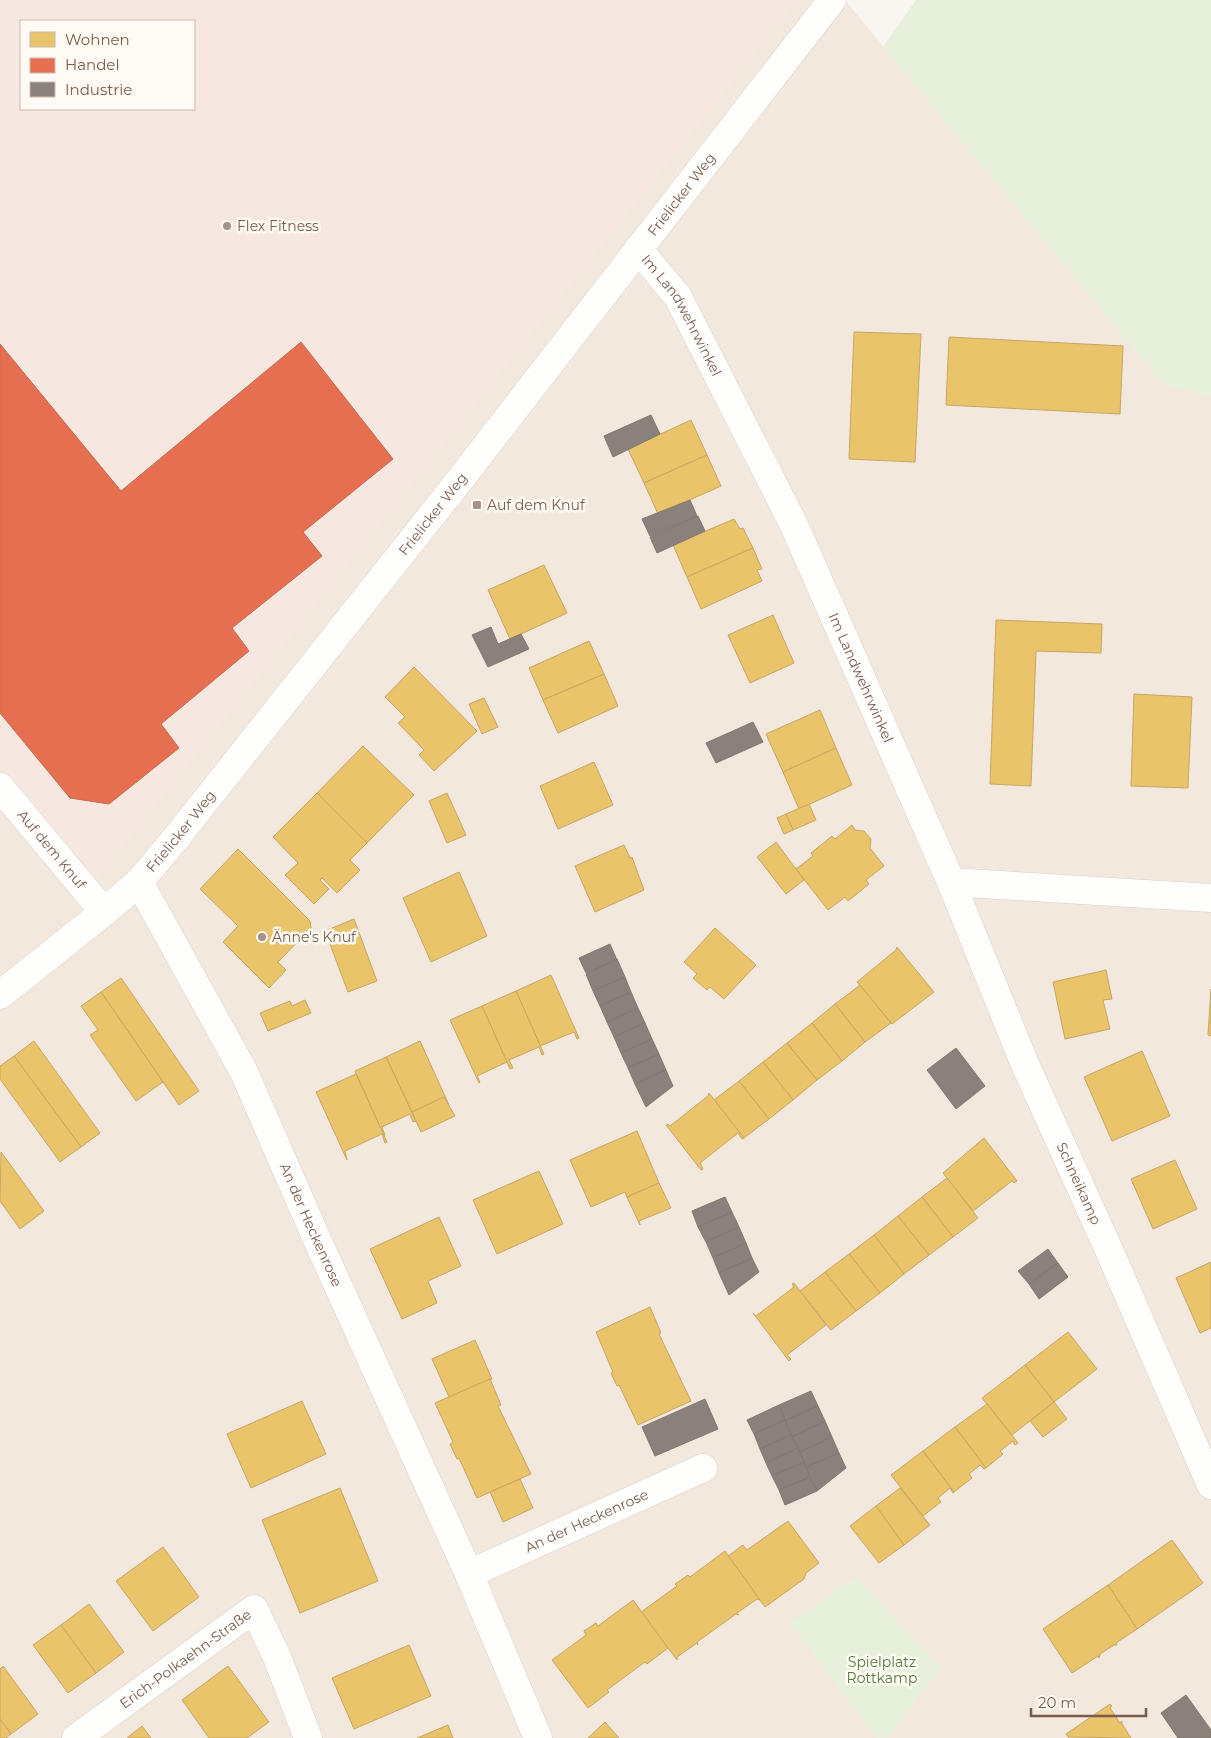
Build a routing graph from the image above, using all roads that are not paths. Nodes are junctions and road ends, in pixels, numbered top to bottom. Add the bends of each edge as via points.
1 (832, 0) edge
2 (638, 249) junction
3 (0, 787) edge
4 (139, 882) junction
5 (951, 882) junction
6 (1211, 898) edge
7 (104, 912) junction
8 (0, 995) edge
9 (703, 1468) dead end
10 (1211, 1486) edge
11 (469, 1574) junction
12 (76, 1738) edge
13 (308, 1738) edge
14 (538, 1738) edge

1 - 2 street, Frielicker Weg
2 - 4 street, Frielicker Weg via 449,493
2 - 5 street, Im Landwehrwinkel via 678,296 794,525
3 - 7 street, Auf dem Knuf
4 - 7 street, Frielicker Weg
4 - 11 street, An der Heckenrose via 244,1072 314,1235
5 - 6 street
5 - 10 street, Schneikamp via 1024,1062
7 - 8 street, Frielicker Weg
9 - 11 street, An der Heckenrose
11 - 14 street, An der Heckenrose
12 - 13 street, Erich-Polkaehn-Straße via 254,1609

